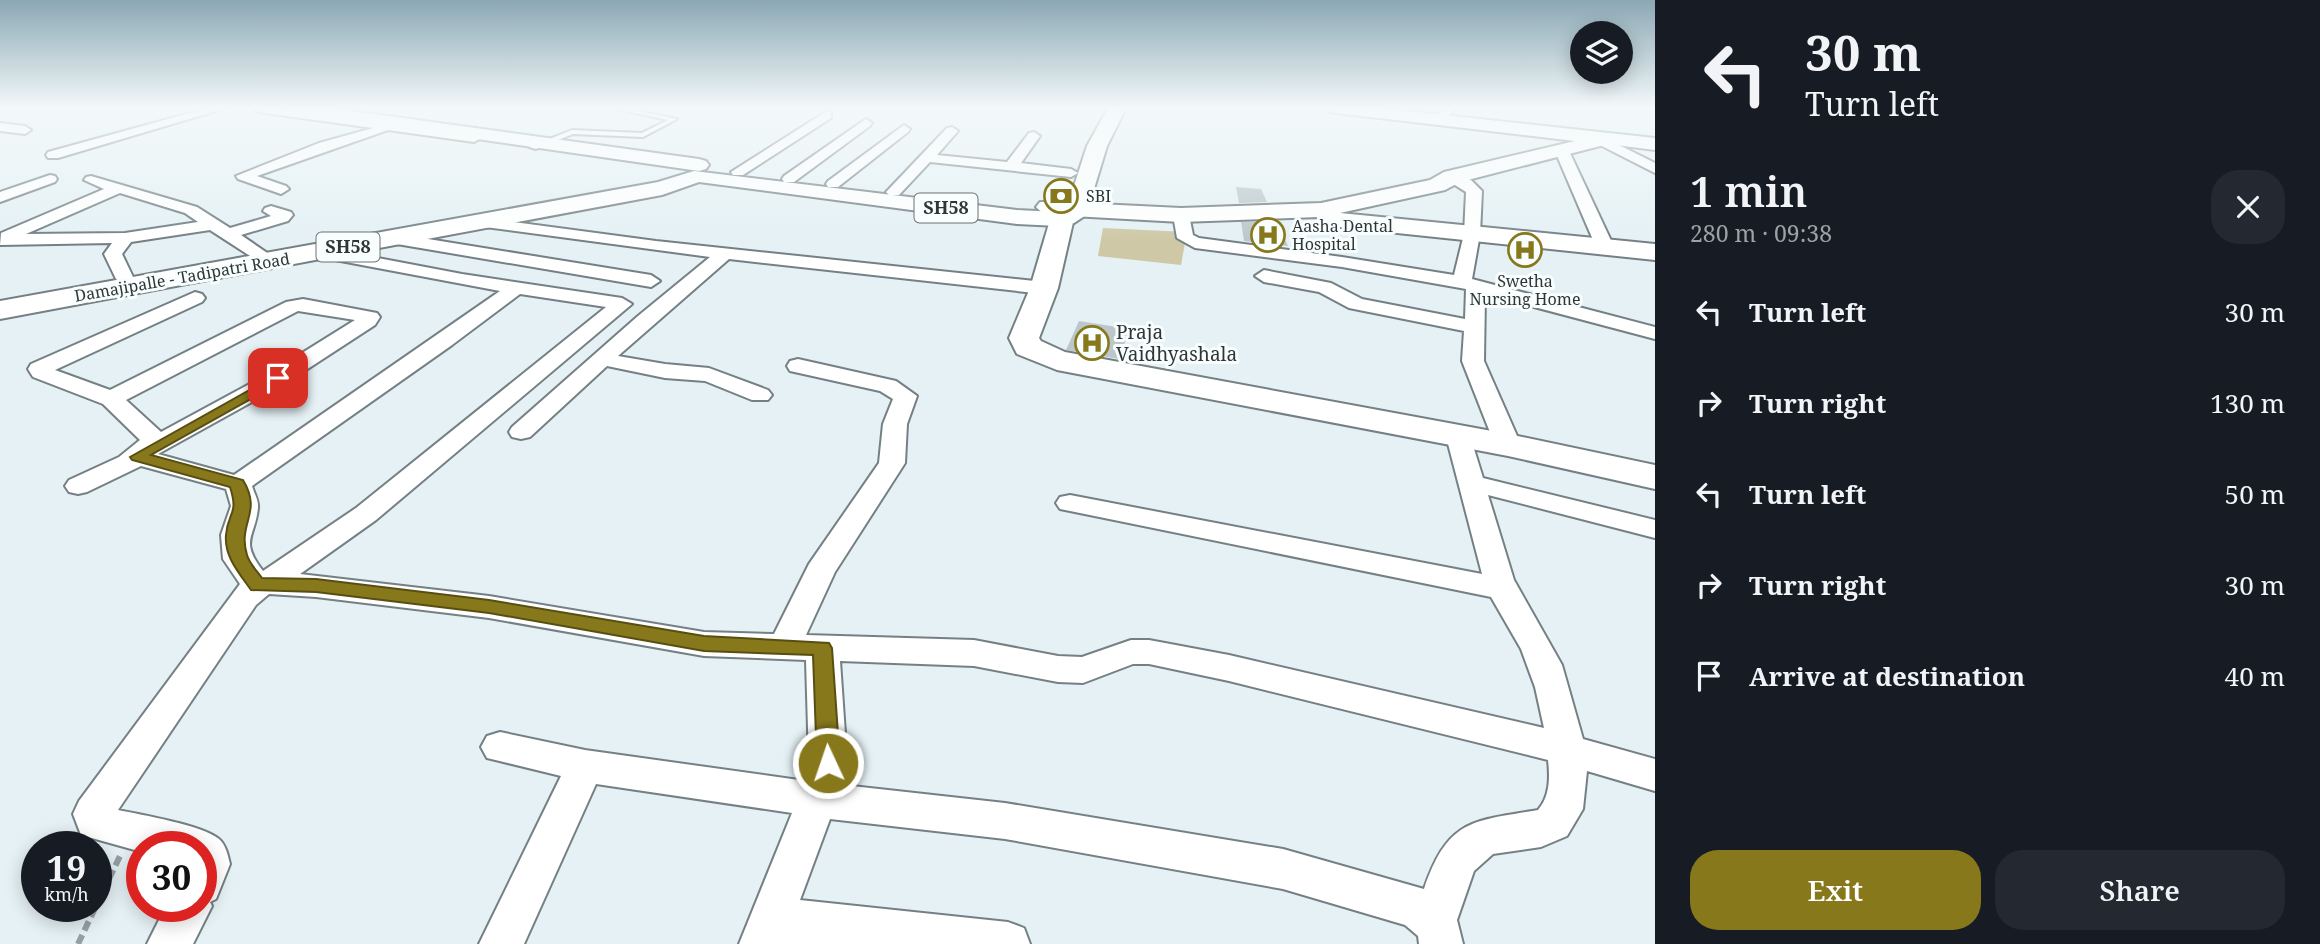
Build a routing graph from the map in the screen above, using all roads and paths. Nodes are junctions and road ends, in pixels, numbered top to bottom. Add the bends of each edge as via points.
1 (63, 152) edge
2 (308, 152) edge
3 (587, 152) edge
4 (745, 152) edge
5 (825, 152) edge
6 (874, 152) edge
7 (934, 152) edge
8 (1022, 152) edge
9 (1080, 152) edge
10 (1094, 152) edge
11 (1558, 152) edge
12 (1562, 152) edge
13 (1626, 152) edge
14 (53, 155) dead end
15 (929, 158) junction
16 (1011, 167) junction
17 (1655, 169) edge
18 (701, 172) junction
19 (1071, 173) junction
20 (50, 178) dead end
21 (789, 178) junction
22 (1446, 179) junction
23 (90, 180) dead end
24 (833, 184) junction
25 (121, 188) junction
26 (281, 189) dead end
27 (894, 192) junction
28 (0, 197) edge
29 (1061, 210) junction
30 (271, 211) dead end
31 (1297, 211) junction
32 (1181, 215) junction
33 (485, 218) junction
34 (223, 229) junction
35 (1472, 233) junction
36 (125, 238) junction
37 (391, 239) junction
38 (1605, 247) junction
39 (688, 250) junction
40 (320, 252) junction
41 (1655, 252) edge
42 (725, 254) junction
43 (266, 258) junction
44 (1264, 276) dead end
45 (125, 279) junction
46 (651, 281) junction
47 (1469, 284) junction
48 (1044, 288) junction
49 (515, 289) junction
50 (195, 298) dead end
51 (0, 300) edge
52 (622, 304) junction
53 (0, 310) edge
54 (1474, 327) junction
55 (1655, 333) edge
56 (602, 359) junction
57 (798, 366) dead end
58 (761, 395) dead end
59 (111, 399) junction
60 (521, 432) dead end
61 (1458, 436) junction
62 (1508, 445) junction
63 (142, 453) junction
64 (1655, 477) edge
65 (1472, 483) junction
66 (238, 484) junction
67 (78, 486) dead end
68 (1070, 503) dead end
69 (1655, 529) edge
70 (262, 585) junction
71 (1504, 589) junction
72 (785, 646) junction
73 (822, 648) junction
74 (500, 747) dead end
75 (1567, 750) junction
76 (584, 766) junction
77 (1655, 775) edge
78 (818, 800) junction
79 (131, 831) edge
80 (126, 842) edge
81 (112, 872) edge
82 (88, 922) edge
83 (181, 922) edge
84 (766, 931) edge
85 (1438, 931) edge
86 (78, 944) edge
87 (169, 944) edge
88 (501, 944) edge
89 (1008, 944) edge

1 - 14 street
2 - 26 street via 243,176
3 - 18 main road
4 - 18 street
5 - 21 street
6 - 24 street
7 - 15 street
8 - 16 street
9 - 19 main road
10 - 29 main road
11 - 22 main road
12 - 38 street
13 - 17 street
15 - 16 street
15 - 27 street via 920,173
16 - 19 street
18 - 21 main road, Damajipalle - Tadipatri Road / SH58
18 - 29 main road, Damajipalle - Tadipatri Road / SH58 via 977,212
18 - 33 main road, Damajipalle - Tadipatri Road / SH58 via 662,188
19 - 29 main road
20 - 28 street
21 - 24 main road, Damajipalle - Tadipatri Road / SH58
22 - 31 main road via 1437,185 1339,207
22 - 35 street via 1466,183 1474,191
23 - 25 street
24 - 27 main road, Damajipalle - Tadipatri Road / SH58
25 - 34 street via 173,203
25 - 36 street via 0,240
27 - 29 main road, Damajipalle - Tadipatri Road / SH58
29 - 32 main road
29 - 48 main road
30 - 34 street via 285,215
31 - 32 main road
31 - 35 main road
32 - 47 street via 1185,238 1195,243
33 - 37 main road, Damajipalle - Tadipatri Road / SH58
33 - 39 street
33 - 43 main road, Damajipalle - Tadipatri Road / SH58
34 - 36 street
34 - 43 street
35 - 38 main road
35 - 47 street
36 - 45 street via 113,254
37 - 40 main road, Damajipalle - Tadipatri Road / SH58
37 - 46 street
38 - 41 main road
39 - 42 street
39 - 46 street
40 - 43 main road, Damajipalle - Tadipatri Road / SH58
40 - 49 street
42 - 48 street
42 - 56 street
43 - 45 main road, Damajipalle - Tadipatri Road / SH58
43 - 53 main road, Damajipalle - Tadipatri Road / SH58
44 - 54 street via 1324,287 1356,304
45 - 51 main road, Damajipalle - Tadipatri Road / SH58
46 - 52 street
47 - 54 street
47 - 55 street
48 - 61 main road via 1024,338 1028,347 1057,360
49 - 52 street
49 - 66 street
50 - 59 street via 39,369
52 - 70 street via 366,514
54 - 62 street via 1473,361
56 - 58 street via 709,375
56 - 60 street
57 - 72 street via 888,386 905,396 905,404 894,426 892,463 820,571
59 - 63 street via 152,438 153,443
59 - 63 street via 293,306 370,317 278,378
61 - 62 main road
61 - 65 street
62 - 64 main road
63 - 66 street
63 - 67 street
65 - 69 street
65 - 71 street
66 - 70 street via 245,506 235,535 238,559
68 - 71 street
70 - 72 street via 316,586 489,607 704,644
70 - 79 street via 245,597 98,804 95,822
71 - 75 street via 1539,650
72 - 73 street
73 - 75 street via 974,653 1083,670 1124,654 1149,652
73 - 78 street via 828,763
74 - 76 street
75 - 77 street
75 - 85 street via 1568,798 1554,823 1470,843 1457,859
76 - 78 street
76 - 88 street
78 - 84 street
78 - 85 street via 1005,821 1283,869 1416,907
80 - 81 path
82 - 86 path
83 - 87 street
84 - 89 street

